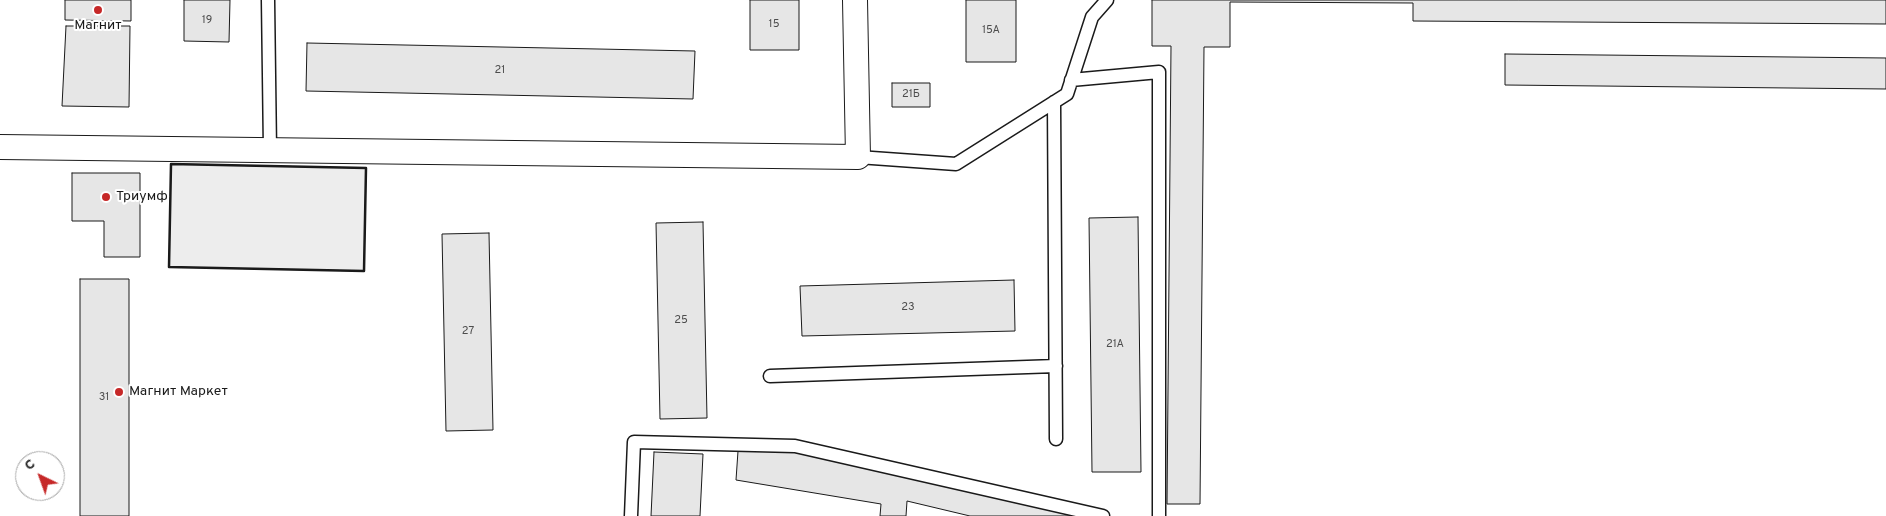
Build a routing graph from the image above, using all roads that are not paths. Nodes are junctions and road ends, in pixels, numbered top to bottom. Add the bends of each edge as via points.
1 (268, 0) edge
2 (855, 0) edge
3 (1107, 0) edge
4 (1071, 80) junction
5 (1054, 102) junction
6 (0, 147) edge
7 (270, 150) junction
8 (858, 157) junction
9 (1056, 366) junction
10 (770, 376) dead end
11 (1056, 439) dead end
12 (632, 516) edge
13 (1103, 516) edge
14 (1159, 516) edge

1 - 7 lane
2 - 8 street
3 - 4 lane via 1092,17
4 - 5 lane via 1067,94
4 - 14 lane via 1160,72
5 - 8 lane via 956,164
5 - 9 lane
6 - 7 street
7 - 8 street
9 - 10 lane
9 - 11 lane
12 - 13 lane via 634,442 794,446

